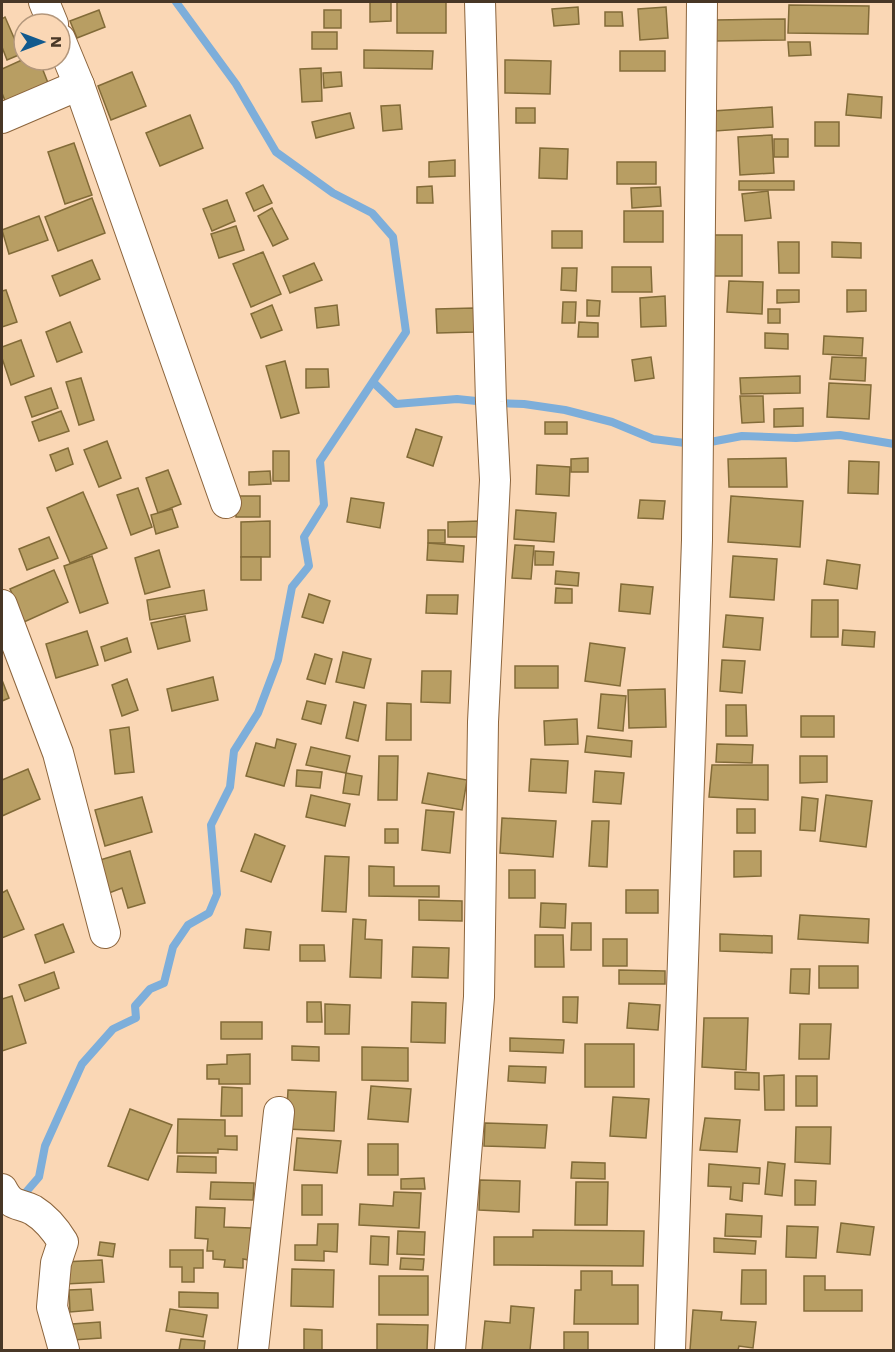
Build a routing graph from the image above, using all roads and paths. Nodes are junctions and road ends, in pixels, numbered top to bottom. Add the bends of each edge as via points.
1 (480, 2) edge
2 (702, 2) edge
3 (72, 67) edge
4 (80, 85) junction
5 (2, 118) edge
6 (226, 503) dead end
7 (2, 605) edge
8 (105, 933) dead end
9 (279, 1112) dead end
10 (2, 1189) edge
11 (64, 1350) edge
12 (253, 1350) edge
13 (450, 1350) edge
14 (670, 1350) edge

1 - 13 street via 495,480 483,722 479,997
2 - 14 street via 697,540
3 - 4 street
4 - 5 street
4 - 6 street
7 - 8 street via 58,753
9 - 12 street
10 - 11 street via 14,1204 32,1209 52,1225 63,1242 56,1263 52,1307

